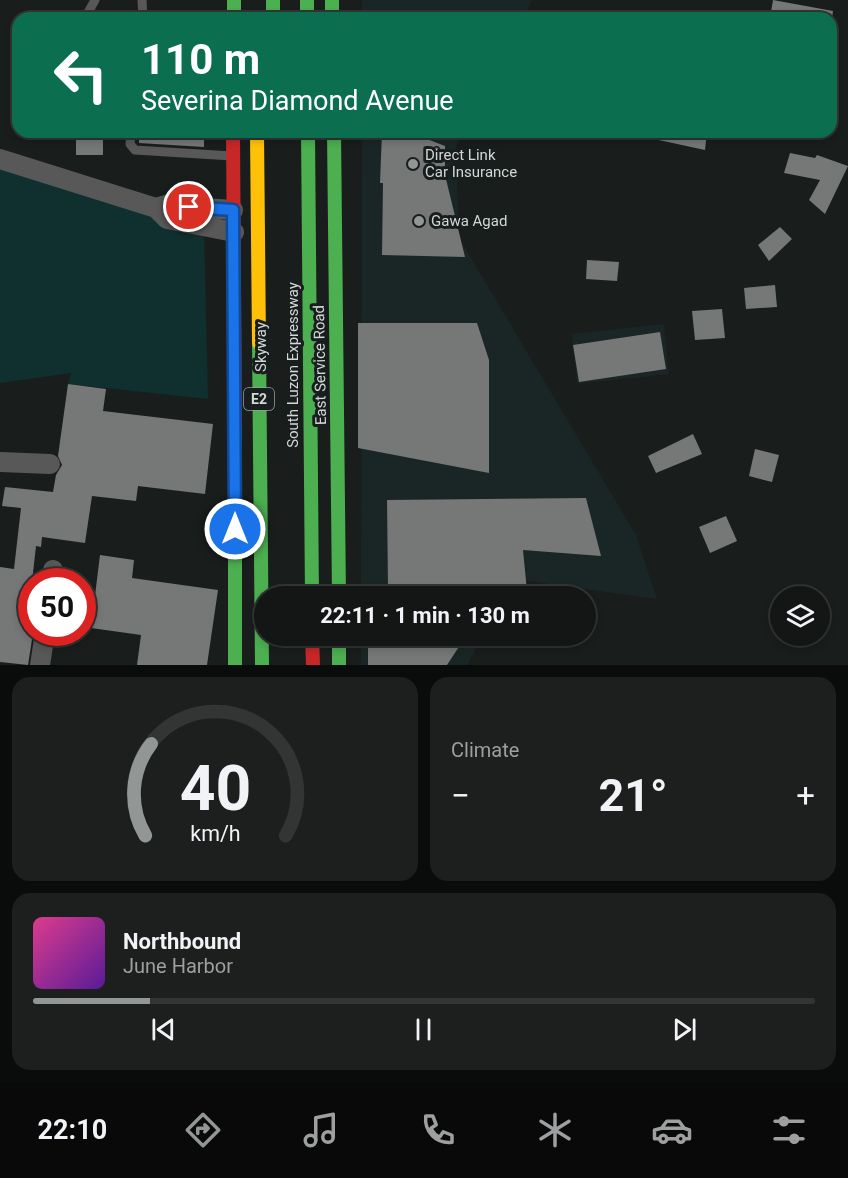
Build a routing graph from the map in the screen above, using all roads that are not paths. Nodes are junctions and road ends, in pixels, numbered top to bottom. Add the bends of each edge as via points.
1 (130, 138) edge
2 (233, 138) edge
3 (257, 138) edge
4 (297, 138) edge
5 (308, 138) edge
6 (334, 138) edge
7 (234, 156) junction
8 (0, 159) edge
9 (156, 208) junction
10 (233, 210) junction
11 (234, 232) junction
12 (0, 462) edge
13 (50, 464) dead end
14 (301, 586) edge
15 (312, 586) edge
16 (339, 586) edge
17 (43, 646) edge
18 (301, 646) edge
19 (312, 646) edge
20 (339, 646) edge
21 (40, 665) edge
22 (235, 665) edge
23 (262, 665) edge
24 (301, 665) edge
25 (313, 665) edge
26 (339, 665) edge

1 - 7 lane via 135,150
2 - 7 main road
3 - 23 main road, E2
4 - 14 main road
5 - 15 main road, South Luzon Expressway
6 - 16 main road, East Service Road
7 - 10 main road
8 - 9 street
9 - 10 street via 169,204
9 - 11 street via 167,219
10 - 11 main road
11 - 22 main road
12 - 13 street
17 - 21 street
18 - 24 main road
19 - 25 main road
20 - 26 main road

